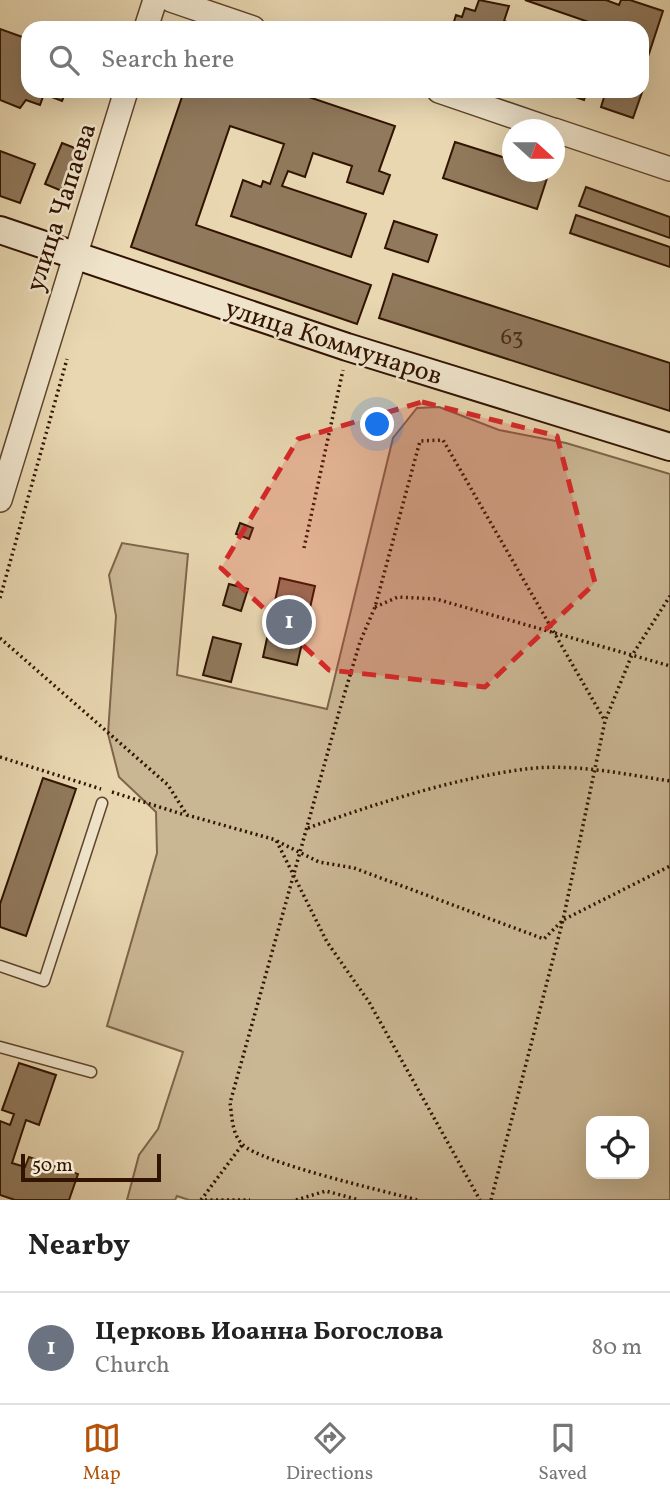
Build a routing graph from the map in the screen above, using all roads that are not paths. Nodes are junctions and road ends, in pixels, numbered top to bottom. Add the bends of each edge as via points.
1 (155, 0) edge
2 (171, 0) edge
3 (148, 21) edge
4 (232, 21) edge
5 (124, 98) edge
6 (460, 98) edge
7 (522, 119) edge
8 (565, 134) edge
9 (670, 169) edge
10 (0, 230) edge
11 (73, 255) junction
12 (670, 447) edge
13 (4, 471) edge
14 (0, 500) edge
15 (102, 803) dead end
16 (0, 966) edge
17 (0, 1047) edge
18 (92, 1072) dead end

1 - 3 street
2 - 4 street
5 - 11 street, улица Чапаева
6 - 7 street
8 - 9 street
10 - 11 main road, улица Коммунаров
11 - 12 main road, улица Коммунаров via 347,347
11 - 13 street, улица Чапаева
13 - 14 street, улица Чапаева
15 - 16 lane via 44,981
17 - 18 lane

